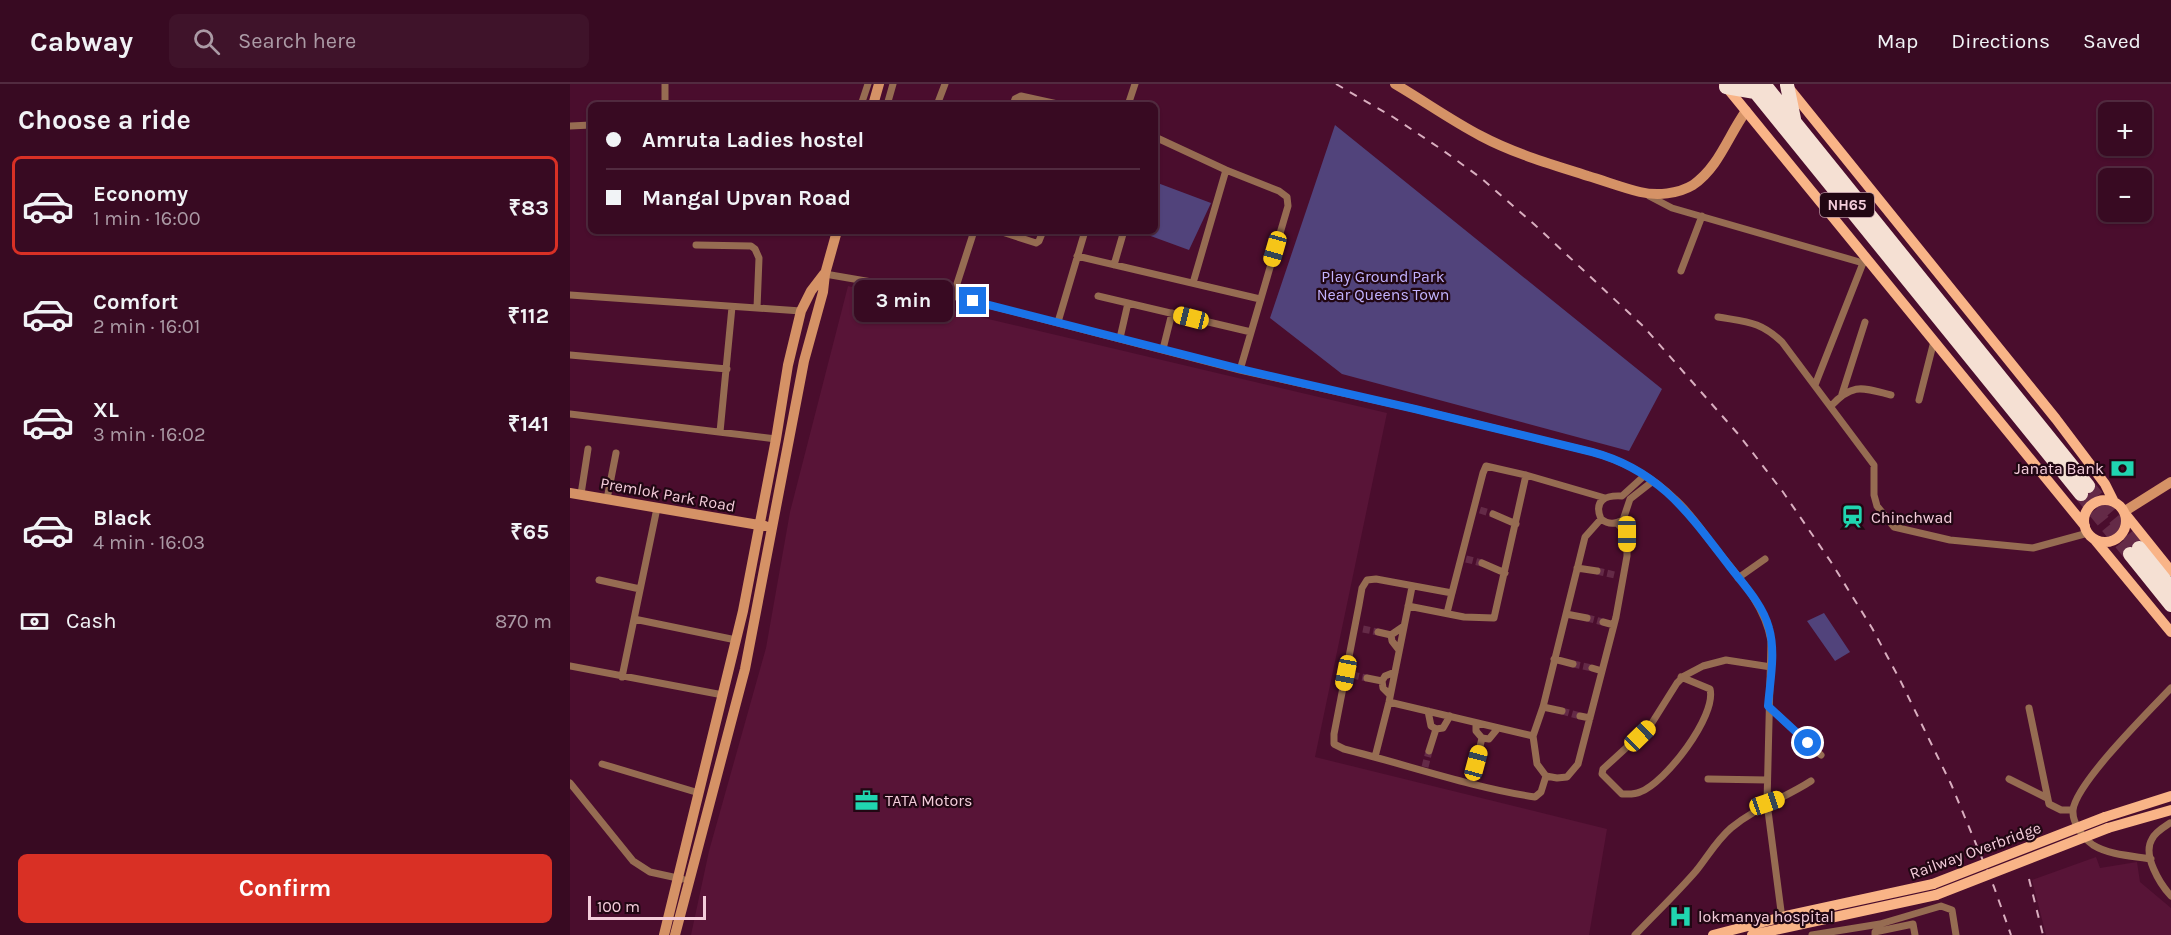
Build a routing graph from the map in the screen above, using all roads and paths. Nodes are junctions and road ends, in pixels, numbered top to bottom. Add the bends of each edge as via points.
1 (665, 84) edge
2 (868, 84) edge
3 (879, 84) edge
4 (893, 84) edge
5 (945, 84) edge
6 (1135, 84) edge
7 (1395, 84) edge
8 (1725, 85) edge
9 (1786, 85) edge
10 (1756, 87) edge
11 (665, 102) edge
12 (862, 102) edge
13 (874, 102) edge
14 (888, 102) edge
15 (938, 102) edge
16 (1014, 102) edge
17 (1048, 102) edge
18 (1129, 102) edge
19 (1746, 111) junction
20 (1795, 122) junction
21 (588, 125) edge
22 (570, 126) edge
23 (1158, 138) edge
24 (1226, 170) junction
25 (1641, 192) junction
26 (1701, 216) junction
27 (836, 234) edge
28 (973, 234) edge
29 (1008, 234) edge
30 (1042, 234) edge
31 (1084, 234) edge
32 (1123, 234) dead end
33 (696, 245) dead end
34 (1077, 256) junction
35 (1866, 262) junction
36 (1114, 265) junction
37 (1681, 271) dead end
38 (825, 274) junction
39 (1193, 283) junction
40 (570, 295) edge
41 (953, 296) junction
42 (1098, 296) dead end
43 (1260, 300) junction
44 (1128, 303) junction
45 (732, 307) junction
46 (757, 308) junction
47 (801, 312) junction
48 (1172, 313) junction
49 (1718, 317) dead end
50 (1058, 322) junction
51 (1865, 322) dead end
52 (1251, 332) junction
53 (1120, 338) junction
54 (1934, 341) junction
55 (1163, 349) junction
56 (570, 355) edge
57 (727, 369) junction
58 (1240, 369) junction
59 (1815, 385) junction
60 (1842, 394) junction
61 (1891, 395) dead end
62 (1919, 400) dead end
63 (1831, 406) junction
64 (570, 414) edge
65 (720, 432) junction
66 (776, 439) junction
67 (588, 449) dead end
68 (616, 453) dead end
69 (589, 469) dead end
70 (1527, 475) junction
71 (1644, 476) junction
72 (1653, 481) junction
73 (2171, 482) edge
74 (579, 494) edge
75 (1605, 498) junction
76 (607, 499) junction
77 (2113, 500) junction
78 (657, 508) junction
79 (1493, 514) tunnel mouth
80 (2126, 514) junction
81 (1518, 515) junction
82 (1504, 517) junction
83 (1601, 519) junction
84 (1617, 523) junction
85 (1516, 524) junction
86 (760, 526) junction
87 (773, 527) junction
88 (2089, 533) junction
89 (1765, 559) dead end
90 (1482, 563) tunnel mouth
91 (1508, 564) junction
92 (1493, 566) junction
93 (1577, 567) junction
94 (2171, 571) edge
95 (1597, 572) tunnel mouth
96 (1506, 573) junction
97 (1615, 575) tunnel mouth
98 (1623, 577) junction
99 (1738, 578) junction
100 (599, 580) dead end
101 (1412, 587) junction
102 (2171, 588) edge
103 (640, 589) junction
104 (1452, 593) junction
105 (2171, 605) edge
106 (1408, 606) junction
107 (1447, 613) junction
108 (1566, 614) junction
109 (1587, 618) tunnel mouth
110 (634, 619) junction
111 (1603, 622) tunnel mouth
112 (1614, 625) junction
113 (1404, 626) junction
114 (1354, 627) junction
115 (1363, 629) tunnel mouth
116 (1378, 632) tunnel mouth
117 (2171, 632) edge
118 (1391, 635) junction
119 (736, 640) junction
120 (1399, 650) junction
121 (1554, 659) junction
122 (1573, 664) tunnel mouth
123 (570, 666) edge
124 (1592, 668) tunnel mouth
125 (1771, 668) junction
126 (1602, 671) junction
127 (1395, 672) junction
128 (622, 677) junction
129 (1681, 677) junction
130 (1367, 678) tunnel mouth
131 (1382, 681) junction
132 (2171, 688) edge
133 (723, 695) junction
134 (1390, 698) junction
135 (1768, 706) junction
136 (1543, 707) junction
137 (2029, 708) dead end
138 (1428, 711) junction
139 (1562, 711) tunnel mouth
140 (1450, 716) junction
141 (1580, 716) tunnel mouth
142 (1590, 718) junction
143 (1476, 723) junction
144 (1498, 728) junction
145 (1436, 729) junction
146 (1533, 736) junction
147 (1482, 738) junction
148 (1429, 751) tunnel mouth
149 (1821, 755) dead end
150 (1375, 757) junction
151 (1476, 763) tunnel mouth
152 (602, 764) dead end
153 (1546, 776) junction
154 (1708, 778) dead end
155 (2009, 779) dead end
156 (1767, 780) junction
157 (1811, 781) dead end
158 (570, 783) edge
159 (699, 793) junction
160 (2171, 796) edge
161 (2047, 798) junction
162 (1767, 803) junction
163 (2073, 810) junction
164 (2171, 810) edge
165 (2106, 823) junction
166 (2170, 823) edge
167 (2151, 859) junction
168 (677, 878) junction
169 (690, 880) junction
170 (1934, 889) junction
171 (2171, 896) edge
172 (1781, 911) dead end
173 (1889, 925) junction
174 (664, 935) edge
175 (675, 935) edge
176 (1635, 935) edge
177 (1713, 935) edge
178 (1752, 935) edge
179 (1812, 935) edge
180 (1875, 935) edge
181 (1915, 935) edge
182 (1956, 935) edge

1 - 11 street
2 - 12 street
3 - 13 street
4 - 14 street
5 - 15 street
6 - 18 street
7 - 25 street via 1480,136 1527,157
8 - 10 highway
8 - 19 main road
9 - 20 highway
9 - 77 main road via 2056,419
10 - 20 highway, NH65
10 - 20 highway, NH65 via 2085,490
16 - 17 street via 1021,96
19 - 25 street via 1714,165 1693,185 1665,194
19 - 35 main road
21 - 22 street
23 - 24 street
24 - 39 street
24 - 43 street via 1287,197 1288,207
25 - 26 street via 1672,208
26 - 35 street
26 - 37 street
27 - 38 street
28 - 41 street
29 - 30 street via 1036,243
31 - 34 street
32 - 36 street
33 - 46 street via 756,249
34 - 36 street
34 - 50 street
35 - 54 main road
35 - 59 street
36 - 39 street
38 - 41 street
38 - 47 street
38 - 87 street via 804,361
39 - 43 street
40 - 45 street
41 - 50 street
42 - 44 street
43 - 52 street
44 - 48 street
44 - 53 street
45 - 46 street
45 - 57 street
46 - 47 street
47 - 66 street
48 - 52 street
48 - 55 street
49 - 59 street via 1770,330
50 - 53 street
51 - 60 street
52 - 58 street
53 - 55 street
54 - 62 street
54 - 88 main road
55 - 58 street
56 - 57 street
57 - 65 street
58 - 71 street via 1596,453
59 - 63 street
60 - 61 street via 1865,388
60 - 63 street
63 - 88 street via 1874,465 1877,506 1897,529 1950,540 2033,548
64 - 65 street
65 - 66 street
66 - 86 street
67 - 74 street
68 - 76 street
69 - 74 street
70 - 75 street
70 - 81 street
70 - 104 street via 1486,466
71 - 72 street
71 - 75 street via 1622,496
72 - 84 street via 1630,499 1627,514
72 - 99 street via 1683,507
73 - 80 street
74 - 76 street, Premlok Park Road
75 - 83 street via 1599,509
76 - 78 street, Premlok Park Road
77 - 80 main road
77 - 88 main road via 2093,503 2085,513
78 - 86 street, Premlok Park Road
78 - 103 street
79 - 82 street
80 - 88 main road via 2126,528 2118,538 2106,542
80 - 94 main road
81 - 82 street
81 - 85 street
82 - 85 street
83 - 84 street
83 - 93 street via 1585,537
84 - 98 street via 1627,534
85 - 91 street
86 - 87 street, Premlok Park Road
86 - 119 street
87 - 169 street via 745,669
88 - 117 main road
89 - 99 street
90 - 92 street
91 - 92 street
91 - 96 street
92 - 96 street
93 - 95 street
93 - 108 street
96 - 107 street via 1494,618
97 - 98 street
98 - 112 street
99 - 125 street via 1760,607 1769,628
100 - 103 street
101 - 104 street
101 - 106 street
101 - 114 street via 1367,580
102 - 105 highway via 2134,551
103 - 110 street
104 - 107 street
106 - 107 street
106 - 113 street
108 - 109 street
108 - 121 street
110 - 119 street
110 - 128 street
111 - 112 street
112 - 126 street
113 - 118 street
113 - 120 street
114 - 115 street
114 - 150 street via 1334,744
116 - 118 street
118 - 120 street
119 - 133 street
120 - 127 street
121 - 122 street
121 - 136 street
123 - 128 street
124 - 126 street
125 - 129 street via 1726,660
125 - 135 street
126 - 142 street
127 - 131 street
127 - 134 street
128 - 133 street
129 - 129 street via 1650,726 1603,769 1602,774 1622,794 1643,791 1675,764 1690,744 1712,695 1710,689
130 - 131 street
131 - 134 street
132 - 163 street via 2095,773 2077,797
133 - 159 street
134 - 138 street
134 - 150 street
135 - 149 street
135 - 156 street
136 - 139 street
136 - 146 street
137 - 161 street
138 - 140 street
138 - 145 street via 1431,726
140 - 143 street
140 - 145 street via 1443,728
141 - 142 street
142 - 153 street via 1578,764 1567,777
143 - 144 street
143 - 147 street
144 - 146 street
144 - 147 street via 1489,739
145 - 148 street
146 - 153 street via 1537,764
147 - 151 street
150 - 153 street via 1535,797
152 - 159 street
154 - 156 street
155 - 161 street
156 - 162 street
157 - 162 street
158 - 168 street via 633,861 651,872
159 - 168 street
160 - 165 main road
161 - 163 street via 2054,808
162 - 172 street
162 - 176 street via 1721,837
163 - 167 street via 2081,834 2092,844
164 - 165 main road
165 - 170 main road, Railway Overbridge, bridge
166 - 167 street via 2150,841
167 - 171 street via 2158,880
168 - 169 street
168 - 174 street
169 - 175 street
170 - 177 main road, Railway Overbridge via 1785,916
170 - 178 main road, Railway Overbridge
173 - 179 street
173 - 180 street
173 - 181 street via 1913,924
173 - 182 street via 1947,907 1954,915

